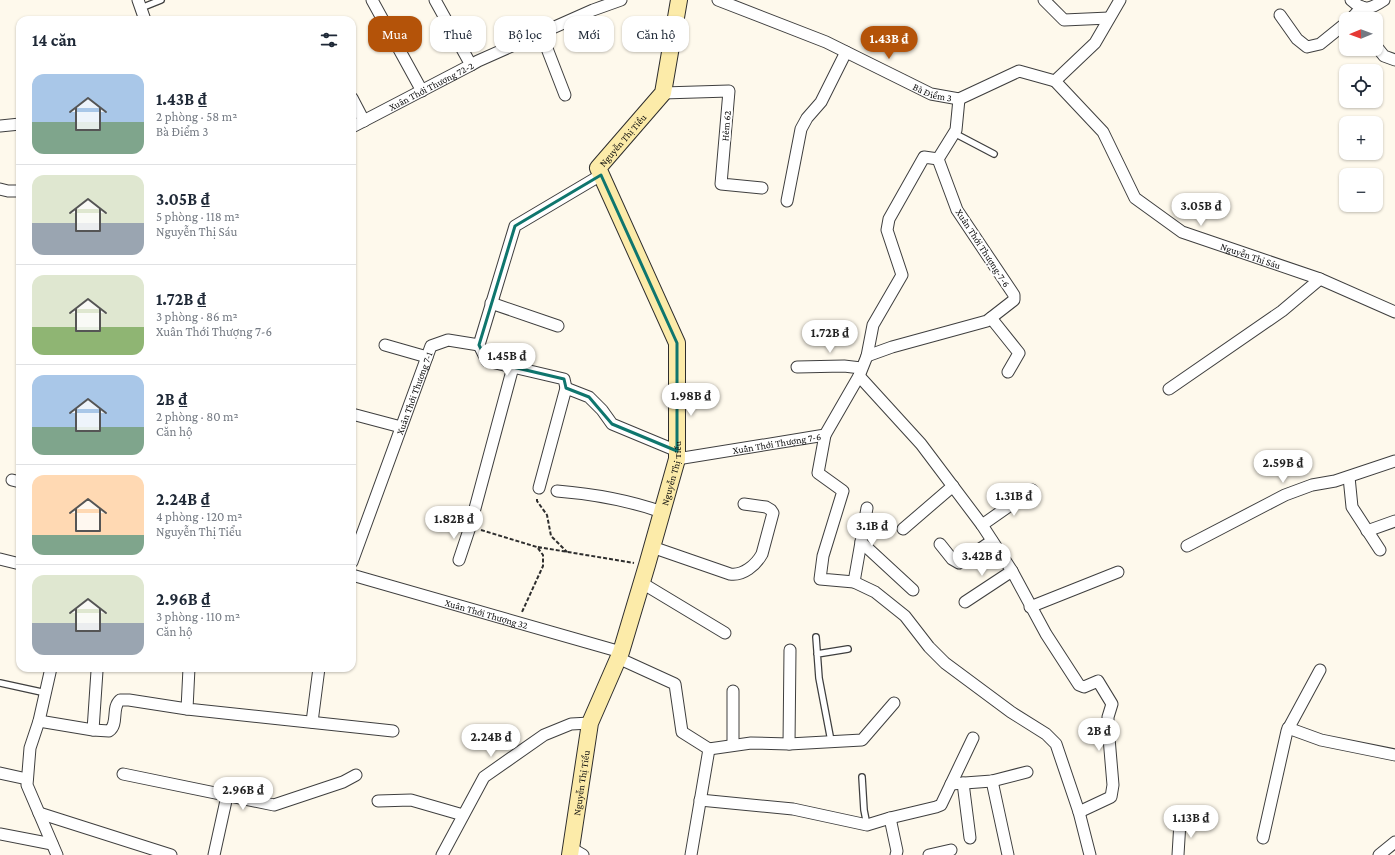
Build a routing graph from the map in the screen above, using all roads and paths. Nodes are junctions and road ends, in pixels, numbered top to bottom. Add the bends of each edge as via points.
1 (161, 0) edge
2 (372, 0) edge
3 (435, 0) edge
4 (621, 0) edge
5 (679, 0) edge
6 (718, 0) edge
7 (1044, 0) edge
8 (1120, 0) edge
9 (1351, 0) edge
10 (1384, 0) edge
11 (139, 4) edge
12 (1362, 8) junction
13 (1358, 12) edge
14 (1280, 15) dead end
15 (144, 16) edge
16 (1109, 18) junction
17 (556, 26) edge
18 (1339, 29) edge
19 (498, 52) edge
20 (548, 52) edge
21 (846, 52) junction
22 (1383, 55) edge
23 (1395, 60) edge
24 (471, 66) junction
25 (1055, 80) junction
26 (422, 91) junction
27 (663, 92) junction
28 (565, 95) dead end
29 (959, 99) junction
30 (356, 106) edge
31 (364, 121) junction
32 (16, 124) edge
33 (356, 125) edge
34 (0, 126) edge
35 (953, 133) junction
36 (994, 154) dead end
37 (938, 159) junction
38 (601, 175) junction
39 (0, 188) edge
40 (762, 188) dead end
41 (16, 191) edge
42 (787, 201) dead end
43 (1320, 279) junction
44 (491, 304) junction
45 (1395, 312) edge
46 (991, 318) junction
47 (558, 326) dead end
48 (385, 345) dead end
49 (479, 345) junction
50 (867, 356) junction
51 (428, 357) junction
52 (513, 367) junction
53 (797, 367) dead end
54 (860, 372) junction
55 (1008, 372) dead end
56 (566, 388) junction
57 (1169, 389) dead end
58 (356, 415) edge
59 (402, 427) junction
60 (825, 435) junction
61 (677, 455) junction
62 (1395, 461) edge
63 (1349, 477) junction
64 (953, 486) junction
65 (539, 488) joint
66 (1032, 490) dead end
67 (557, 491) dead end
68 (744, 504) dead end
69 (867, 508) dead end
70 (662, 512) junction
71 (1395, 522) edge
72 (982, 525) junction
73 (470, 527) junction
74 (903, 530) dead end
75 (1367, 531) junction
76 (992, 540) junction
77 (861, 542) junction
78 (940, 544) dead end
79 (1187, 546) dead end
80 (537, 547) junction
81 (652, 547) junction
82 (1380, 550) dead end
83 (356, 551) edge
84 (568, 552) junction
85 (0, 559) edge
86 (459, 560) dead end
87 (16, 563) edge
88 (647, 565) junction
89 (1012, 571) junction
90 (1118, 572) dead end
91 (356, 576) edge
92 (854, 582) junction
93 (642, 584) junction
94 (913, 590) dead end
95 (965, 602) dead end
96 (1030, 606) junction
97 (517, 622) junction
98 (725, 633) dead end
99 (816, 637) dead end
100 (848, 649) dead end
101 (790, 650) dead end
102 (817, 654) junction
103 (619, 655) junction
104 (1320, 670) dead end
105 (50, 672) edge
106 (97, 672) edge
107 (189, 672) edge
108 (318, 672) edge
109 (0, 683) edge
110 (733, 691) dead end
111 (46, 692) junction
112 (894, 703) dead end
113 (187, 708) junction
114 (39, 721) junction
115 (312, 722) junction
116 (590, 723) junction
117 (1288, 728) junction
118 (94, 730) junction
119 (393, 731) dead end
120 (973, 738) dead end
121 (831, 741) junction
122 (789, 744) junction
123 (733, 746) junction
124 (709, 749) junction
125 (1395, 755) edge
126 (1027, 772) dead end
127 (0, 773) edge
128 (123, 774) dead end
129 (356, 775) dead end
130 (862, 777) dead end
131 (27, 779) junction
132 (992, 781) junction
133 (963, 783) junction
134 (951, 784) junction
135 (228, 791) junction
136 (700, 800) junction
137 (378, 801) dead end
138 (1079, 812) junction
139 (39, 813) junction
140 (463, 815) junction
141 (890, 818) junction
142 (1180, 822) dead end
143 (867, 825) junction
144 (0, 834) edge
145 (970, 838) dead end
146 (1264, 838) dead end
147 (1395, 842) edge
148 (52, 844) junction
149 (950, 850) dead end
150 (575, 853) edge
151 (57, 855) edge
152 (171, 855) edge
153 (214, 855) edge
154 (442, 855) edge
155 (691, 855) edge
156 (896, 855) edge
157 (929, 855) edge
158 (1008, 855) edge
159 (1090, 855) edge
160 (1178, 855) edge
161 (1379, 855) edge

1 - 11 lane
2 - 26 street
3 - 24 street
4 - 17 street, Xuân Thới Thượng 72-2
5 - 27 street
6 - 21 street, Bà Điểm 3
7 - 16 street via 1064,20
8 - 16 street
9 - 12 street
10 - 12 street via 1372,8
11 - 15 street
12 - 13 street
14 - 18 street via 1297,39 1307,47 1320,44
16 - 25 street via 1095,42
19 - 24 street, Xuân Thới Thượng 72-2
20 - 28 street
21 - 29 street, Bà Điểm 3 via 931,94
21 - 42 street via 821,102 801,129
22 - 23 street
24 - 26 street, Xuân Thới Thượng 72-2
25 - 29 street, Bà Điểm 3 via 1019,71
25 - 43 street, Nguyễn Thị Sáu via 1103,132 1135,198 1182,232
26 - 31 street, Xuân Thới Thượng 72-2
27 - 38 street, Nguyễn Thị Tiểu via 598,168
27 - 40 street, Hẻm 62 via 729,91 721,184
29 - 35 street via 956,130
30 - 31 street
31 - 33 street, Xuân Thới Thượng 72-2
32 - 34 street
35 - 36 lane
35 - 37 street
37 - 46 street, Xuân Thới Thượng-7-6 via 957,210 1015,297 1013,302
37 - 50 street, Xuân Thới Thượng 7-6 via 924,157 889,218 887,230 902,275 873,325
38 - 44 street via 515,226
38 - 61 street, Nguyễn Thị Tiểu via 677,343
39 - 41 street
43 - 45 street, Nguyễn Thị Sáu
43 - 57 street via 1282,311
44 - 47 street
44 - 49 street
46 - 50 street, Xuân Thới Thượng-7-6
46 - 55 street via 1019,353
48 - 51 street
49 - 51 street, Xuân Thới Thượng 7-1 via 448,340 431,346
49 - 52 street via 487,361
50 - 54 street, Xuân Thới Thượng 7-6
51 - 59 street, Xuân Thới Thượng 7-1
52 - 56 street via 564,379
52 - 73 street
53 - 54 street via 844,366
54 - 60 street, Xuân Thới Thượng 7-6
54 - 64 street
56 - 61 street via 590,397 612,424
56 - 65 street
58 - 59 street
59 - 83 street, Xuân Thới Thượng 7-1
60 - 61 street, Xuân Thới Thượng 7-6
60 - 92 street via 818,473 843,491 823,556 820,579
61 - 70 street, Nguyễn Thị Tiểu
62 - 63 street
63 - 75 street via 1352,507
63 - 79 street via 1312,485 1285,495
64 - 72 street
64 - 74 street
65 - 84 path via 537,501 547,515 551,536
66 - 72 street
67 - 70 street via 618,499
68 - 81 street via 766,507 773,513 759,560 740,574 730,574
69 - 77 street
70 - 81 street, Nguyễn Thị Tiểu
71 - 75 street
72 - 76 street
73 - 80 path
73 - 86 street
75 - 82 street
76 - 78 street via 959,562 952,559
76 - 89 street
77 - 92 street
77 - 94 street
80 - 84 path
80 - 97 path via 543,555 543,566
81 - 88 street, Nguyễn Thị Tiểu
84 - 88 path
85 - 87 street
88 - 93 street, Nguyễn Thị Tiểu
89 - 95 street
89 - 96 street
90 - 96 street
91 - 97 street, Xuân Thới Thượng 32
92 - 138 street via 875,592 905,616 945,663 992,699 1052,739 1056,744
93 - 98 street
93 - 103 street, Nguyễn Thị Tiểu
96 - 138 street via 1079,685 1084,687 1098,682 1112,704 1108,717 1114,785 1111,798
97 - 103 street, Xuân Thới Thượng 32
99 - 102 lane
100 - 102 lane
101 - 122 street
102 - 121 lane
103 - 116 street, Nguyễn Thị Tiểu
103 - 124 street, Xuân Thới Thượng 32 via 675,684 682,732
104 - 117 street
105 - 111 street
106 - 118 street
107 - 113 street
108 - 115 street
109 - 111 lane
110 - 123 street
111 - 114 street
112 - 121 street via 862,740
113 - 115 street
113 - 118 street via 120,700 116,704 112,729 109,732
114 - 118 street
114 - 131 street via 30,748
115 - 119 street
116 - 140 street via 572,724 544,735 484,777
116 - 150 street, Nguyễn Thị Tiểu
117 - 125 street via 1321,740
117 - 146 street
120 - 134 street
121 - 122 street
122 - 123 street via 751,743
123 - 124 street
124 - 136 street
126 - 132 street
127 - 131 street
128 - 135 street
129 - 135 street via 343,782 274,805
130 - 143 lane
131 - 139 street
132 - 133 street
132 - 158 street
133 - 134 street
133 - 145 street
134 - 141 street via 941,805
135 - 153 street
136 - 143 street via 793,808
136 - 155 street
137 - 140 street via 411,800
138 - 159 street
139 - 148 street
139 - 152 street
140 - 154 street
141 - 143 street
141 - 156 street
142 - 160 street
144 - 148 street
147 - 161 street
148 - 151 street
149 - 157 street

